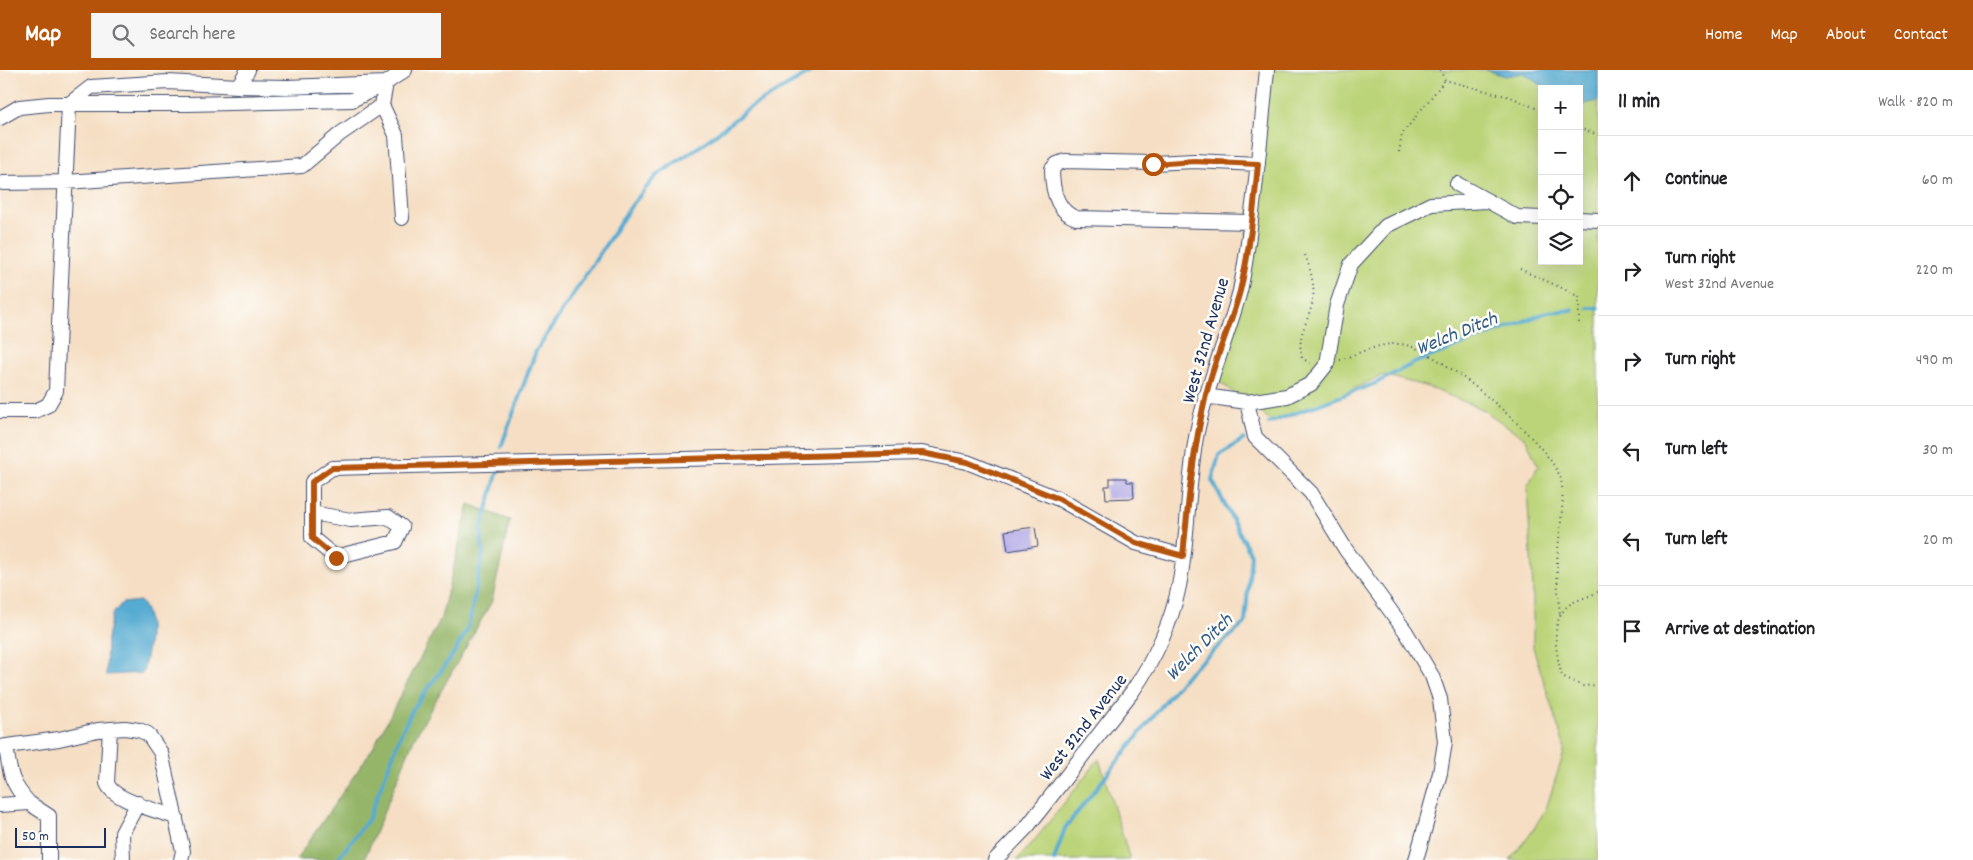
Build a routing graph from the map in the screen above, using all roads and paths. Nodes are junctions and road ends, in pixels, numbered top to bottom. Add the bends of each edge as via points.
1 (248, 70) edge
2 (405, 70) edge
3 (1267, 70) edge
4 (1440, 70) edge
5 (169, 76) edge
6 (1445, 80) junction
7 (386, 83) junction
8 (238, 86) junction
9 (69, 104) junction
10 (382, 105) junction
11 (1538, 109) edge
12 (0, 118) edge
13 (1583, 129) edge
14 (1598, 135) edge
15 (1399, 152) dead end
16 (1258, 164) junction
17 (66, 182) junction
18 (3, 183) dead end
19 (1457, 184) dead end
20 (1488, 201) junction
21 (402, 218) dead end
22 (1538, 218) edge
23 (1583, 219) edge
24 (1598, 220) edge
25 (1251, 222) junction
26 (1305, 255) dead end
27 (1520, 269) dead end
28 (1579, 326) dead end
29 (1327, 364) junction
30 (1205, 396) junction
31 (1247, 402) junction
32 (0, 411) edge
33 (312, 513) junction
34 (1183, 556) junction
35 (1598, 592) edge
36 (1560, 617) junction
37 (1598, 685) edge
38 (110, 730) junction
39 (3, 746) edge
40 (30, 803) junction
41 (138, 803) junction
42 (0, 804) edge
43 (176, 817) junction
44 (49, 860) edge
45 (123, 860) edge
46 (181, 860) edge
47 (995, 860) edge
48 (1416, 860) edge

1 - 8 street
2 - 7 street
3 - 16 street, West 32nd Avenue
4 - 6 path
5 - 8 street
5 - 9 street via 90,87
6 - 11 path via 1512,98
6 - 15 path via 1402,134
7 - 8 street
7 - 9 street via 352,100
7 - 10 street
9 - 12 street via 19,108
9 - 17 street
10 - 17 street via 302,166
10 - 21 street via 396,135
13 - 14 path
16 - 25 street, West 32nd Avenue
16 - 25 street via 1065,161 1052,169 1058,203 1066,214 1076,218
17 - 18 street
17 - 32 street via 56,391 48,405 35,411
19 - 20 street
20 - 22 street via 1517,217
20 - 29 street via 1431,204 1386,226 1351,264 1337,305
23 - 24 street
25 - 30 street, West 32nd Avenue via 1240,290
26 - 29 path via 1310,268 1312,304 1299,344 1302,358 1311,364
27 - 28 path via 1579,297
29 - 31 street via 1311,384 1287,396
29 - 36 path via 1388,344 1407,344 1446,364 1537,442 1554,464 1561,480 1557,567
30 - 31 street
30 - 34 street, West 32nd Avenue via 1191,465
31 - 48 street via 1255,437 1311,493 1346,550 1406,632 1432,676 1440,699 1445,742 1440,774
33 - 33 street via 350,520 388,517 402,526 395,542 336,558 312,538
33 - 34 street via 312,482 332,468 922,453 967,462 1059,499 1136,543
34 - 47 street, West 32nd Avenue via 1169,623 1144,675 1027,827
35 - 36 path via 1570,604
36 - 37 path via 1557,622 1557,658 1562,676 1583,686
38 - 39 street
38 - 41 street via 109,789
38 - 43 street via 139,730 154,741 161,753
39 - 40 street via 14,784
40 - 42 street
40 - 44 street via 49,816
41 - 43 street
41 - 45 street via 122,833
43 - 46 street via 183,851

